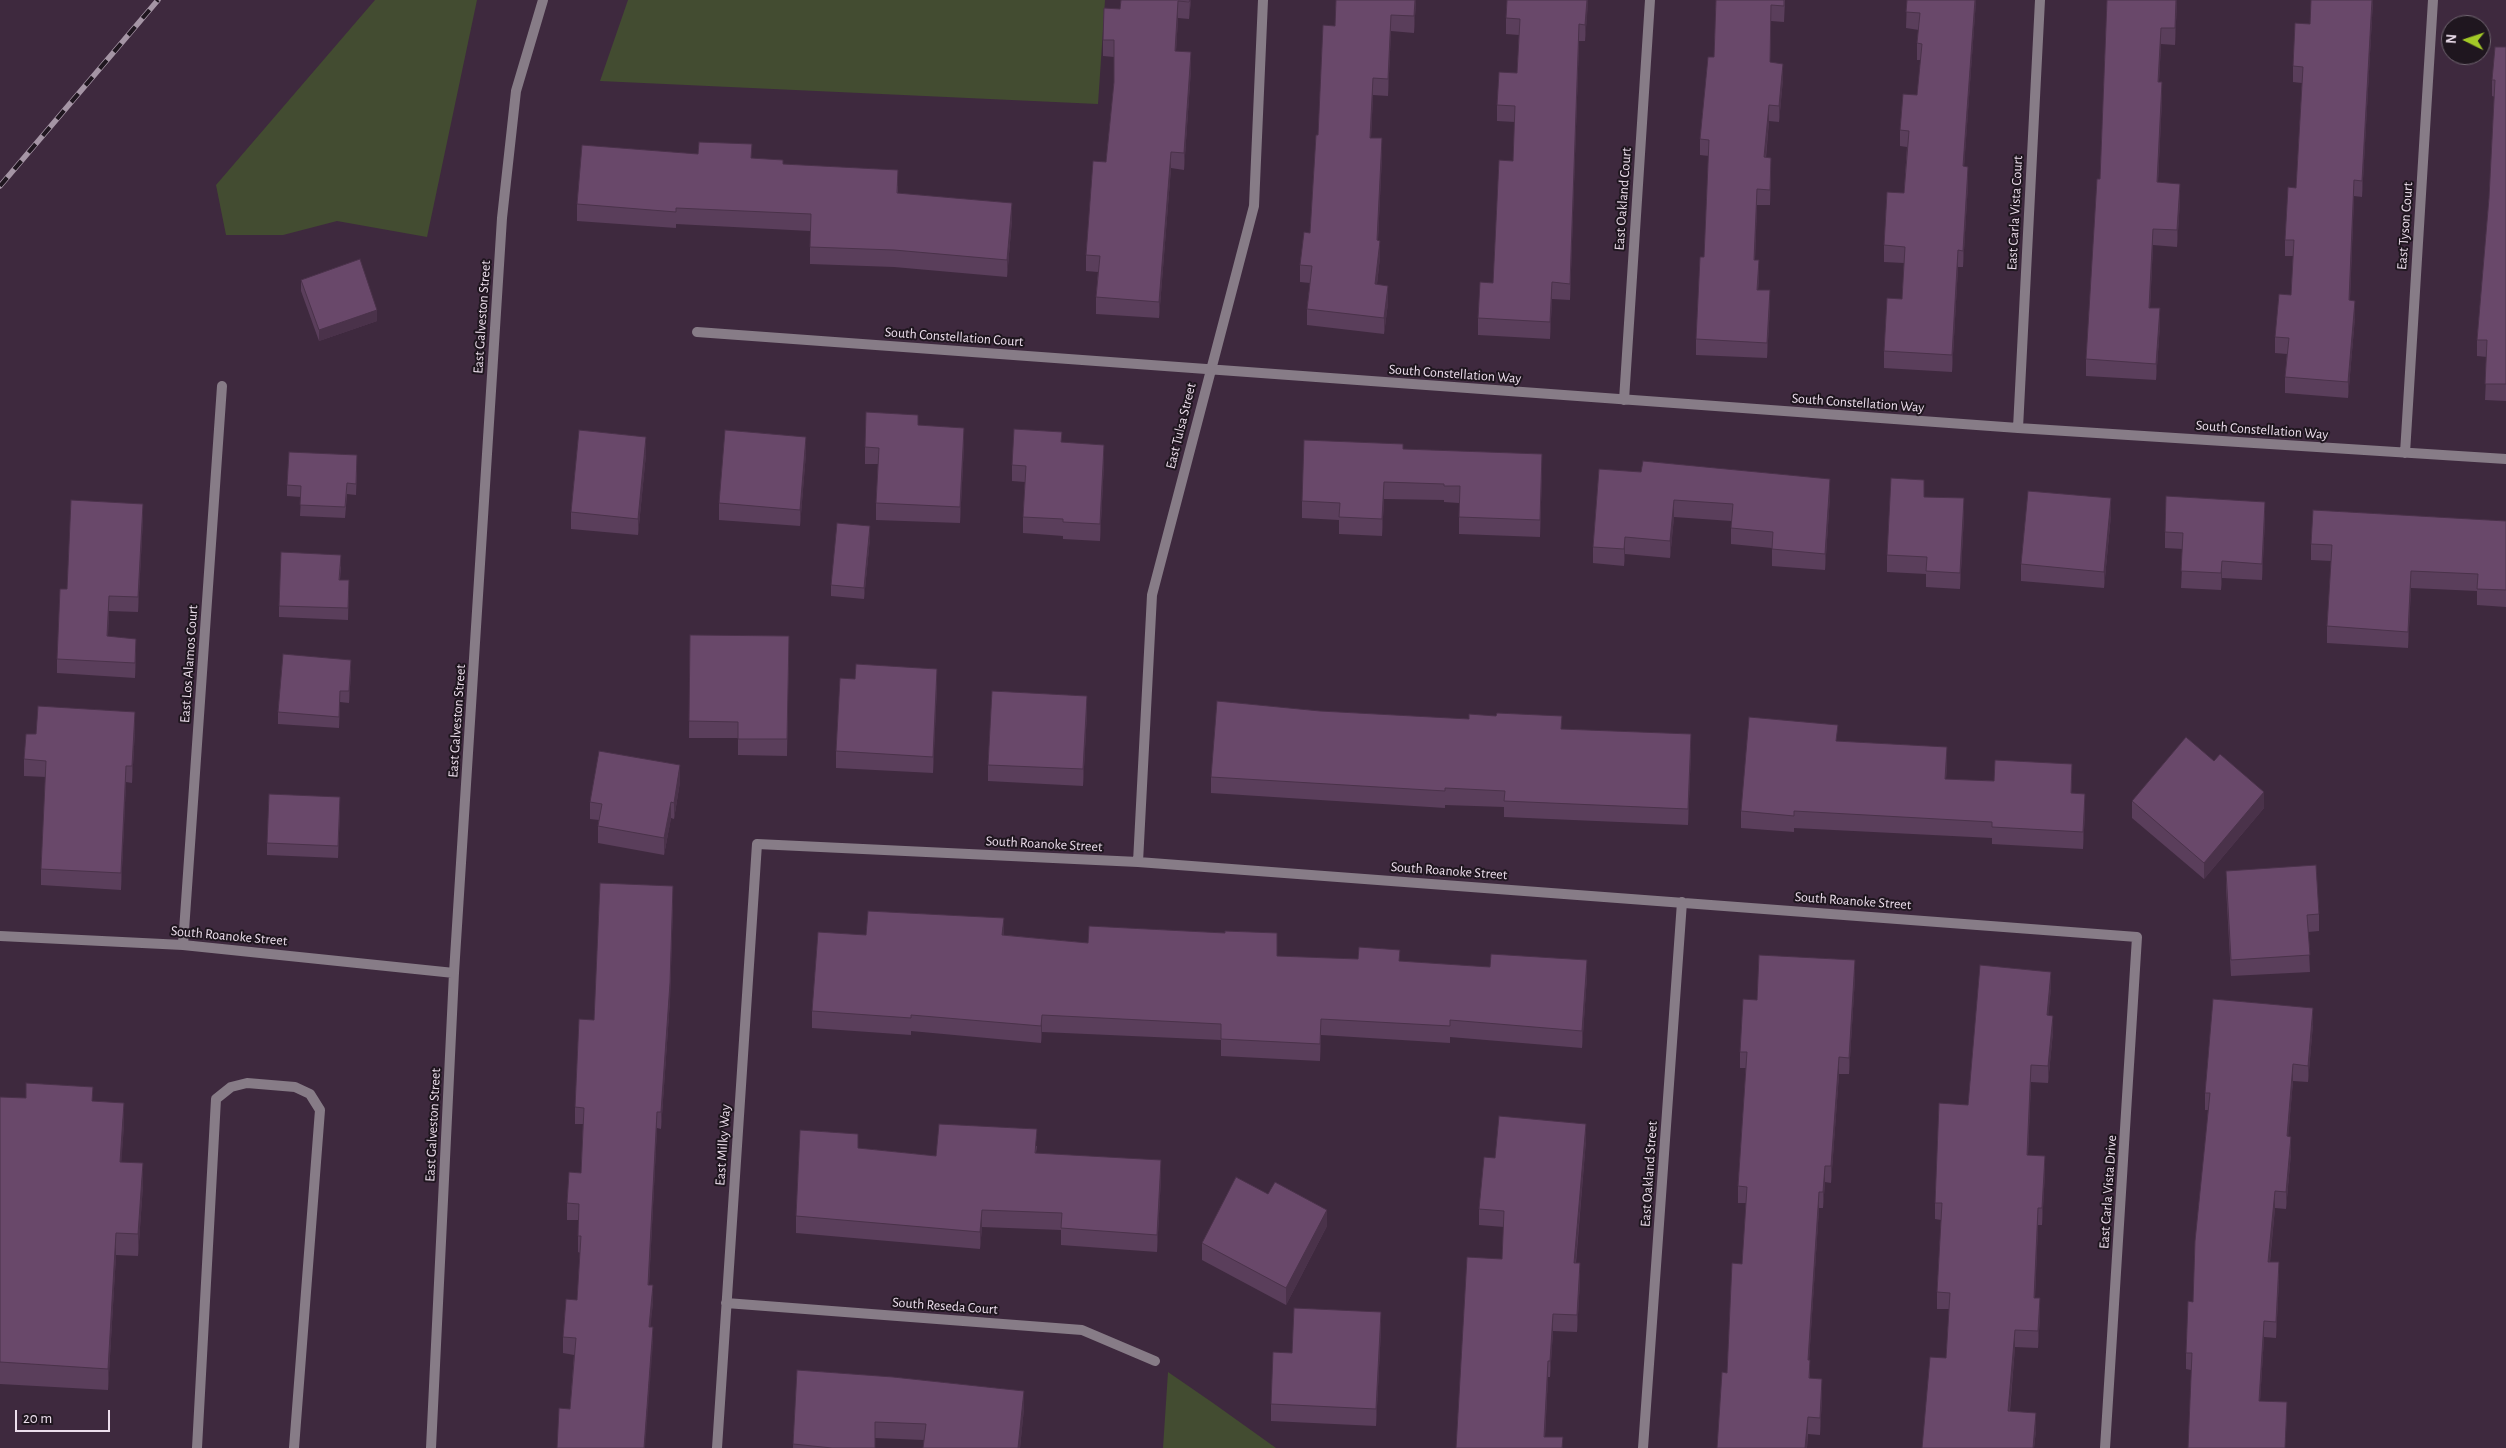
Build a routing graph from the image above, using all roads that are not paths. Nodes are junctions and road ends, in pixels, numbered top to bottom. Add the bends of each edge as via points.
1 (543, 0) edge
2 (1263, 0) edge
3 (1650, 0) edge
4 (2040, 0) edge
5 (2433, 0) edge
6 (697, 332) dead end
7 (1209, 370) junction
8 (222, 386) dead end
9 (1624, 400) junction
10 (2018, 428) junction
11 (2405, 453) junction
12 (2506, 459) edge
13 (757, 844) joint
14 (1138, 862) junction
15 (1682, 902) junction
16 (0, 936) edge
17 (2137, 937) joint
18 (183, 945) junction
19 (454, 973) junction
20 (726, 1303) junction
21 (1155, 1361) dead end
22 (197, 1448) edge
23 (294, 1448) edge
24 (431, 1448) edge
25 (717, 1448) edge
26 (1643, 1448) edge
27 (2105, 1448) edge

1 - 19 street, East Galveston Street via 516,92 502,218
2 - 7 street, East Tulsa Street via 1254,206
3 - 9 street, East Oakland Court
4 - 10 street, East Carla Vista Court
5 - 11 street, East Tyson Court
6 - 7 street, South Constellation Court
7 - 9 street, South Constellation Way
7 - 14 street, East Tulsa Street via 1152,595
8 - 18 street, East Los Alamos Court
9 - 10 street, South Constellation Way
10 - 11 street, South Constellation Way
11 - 12 street, South Constellation Way
13 - 14 street, South Roanoke Street
13 - 20 street, East Milky Way
14 - 15 street, South Roanoke Street
15 - 17 street, South Roanoke Street
15 - 26 street, East Oakland Street
16 - 18 street, South Roanoke Street
17 - 27 street, East Carla Vista Drive
18 - 19 street, South Roanoke Street
19 - 24 street, East Galveston Street
20 - 21 street, South Reseda Court via 1082,1330
20 - 25 street, East Milky Way
22 - 23 street via 216,1099 231,1086 247,1083 295,1086 310,1094 320,1110

